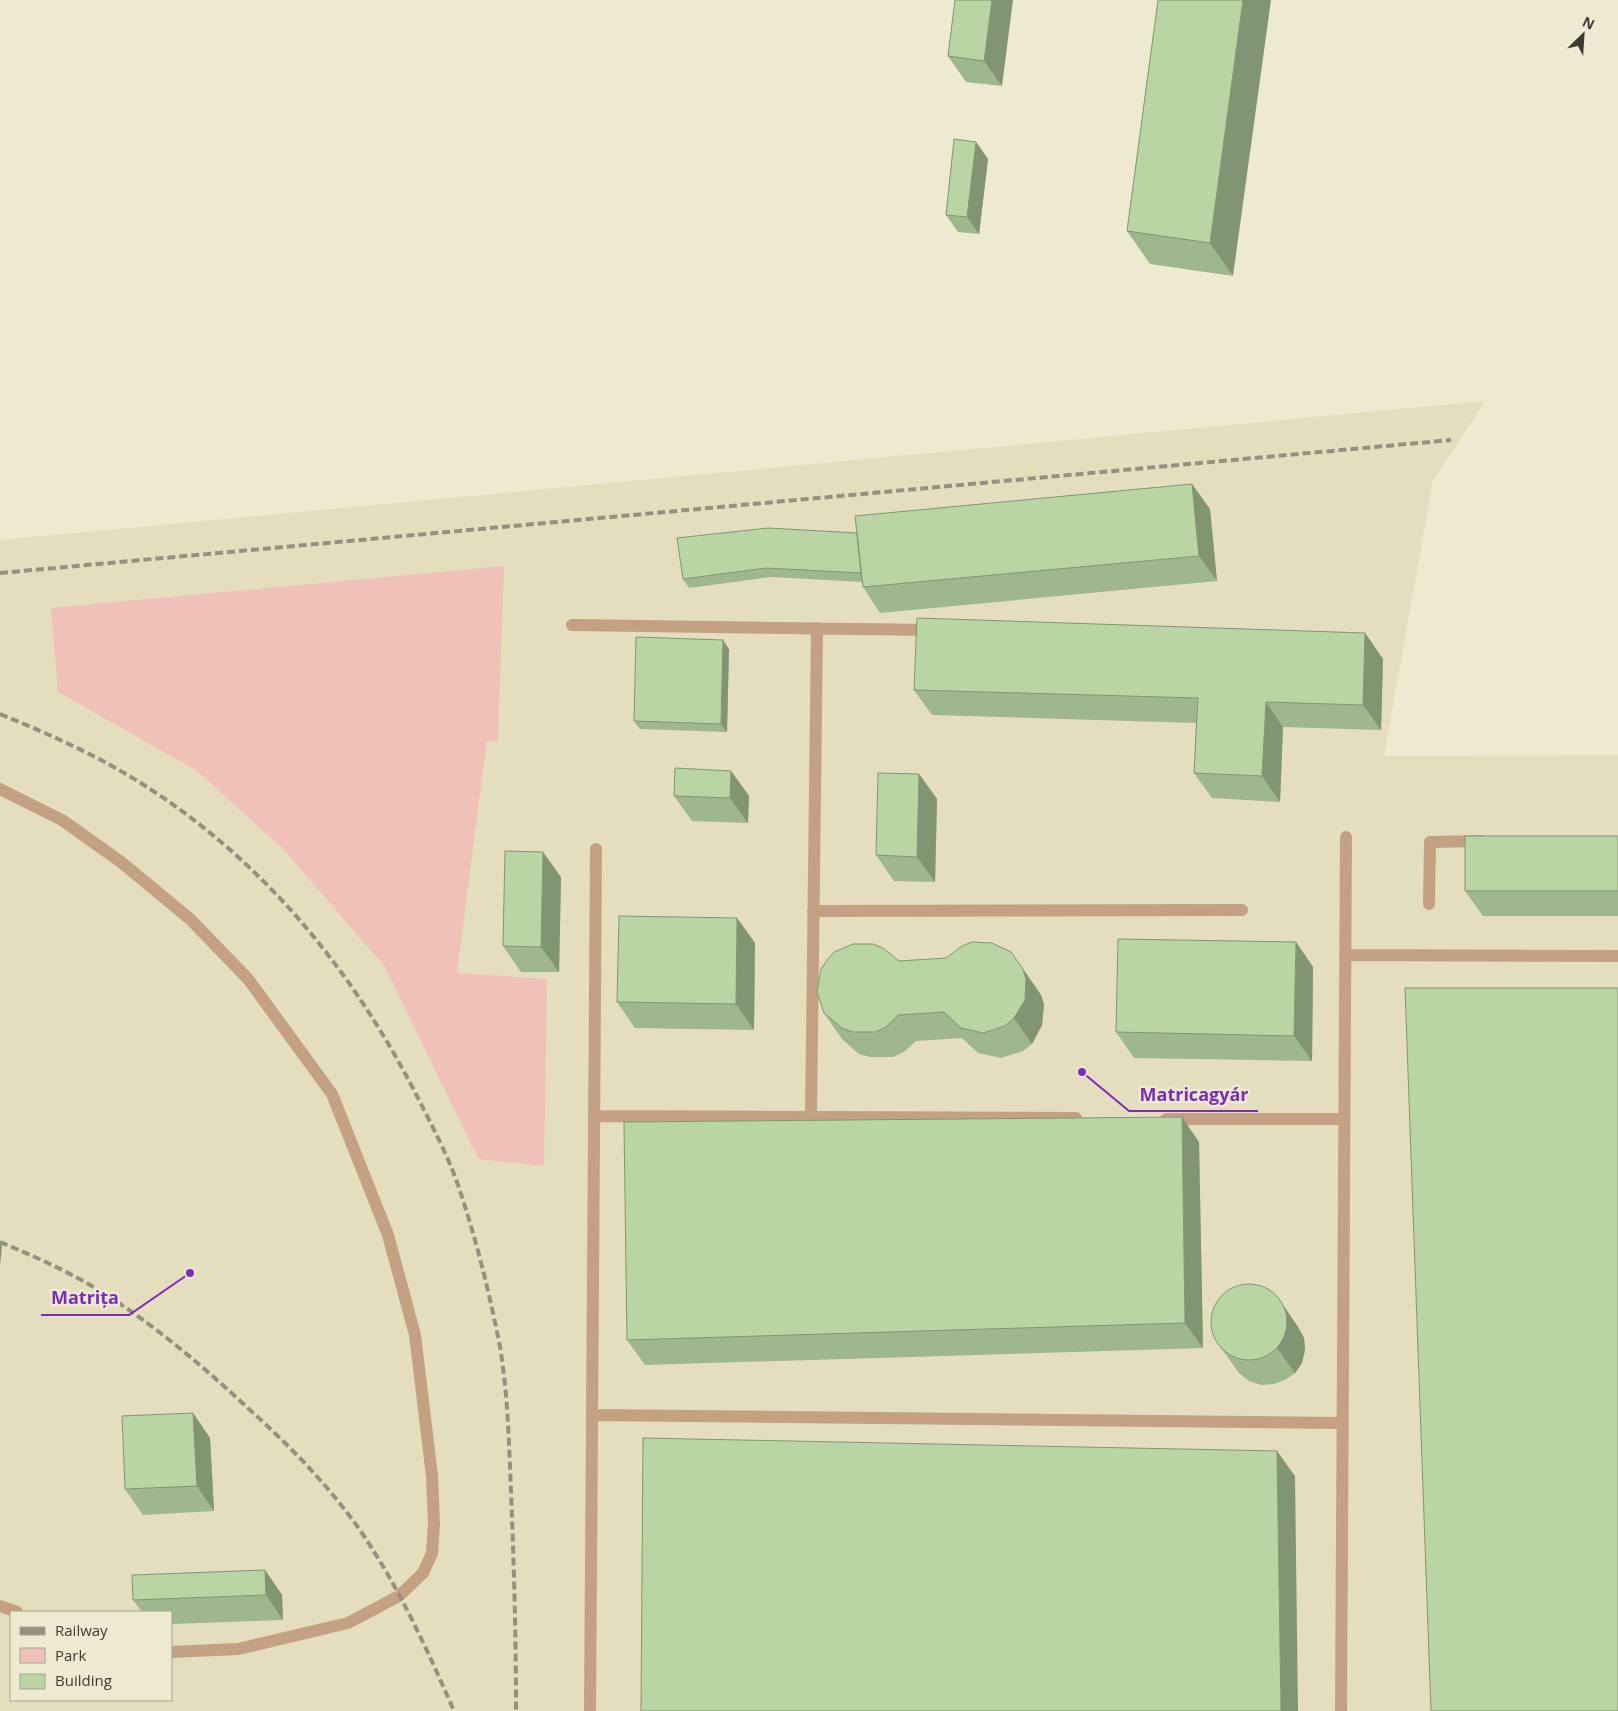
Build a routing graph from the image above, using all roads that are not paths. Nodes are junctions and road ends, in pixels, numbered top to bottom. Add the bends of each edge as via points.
1 (572, 625) dead end
2 (817, 628) junction
3 (945, 630) edge
4 (0, 789) edge
5 (1346, 837) dead end
6 (1489, 841) edge
7 (596, 849) dead end
8 (1429, 904) dead end
9 (1242, 910) dead end
10 (813, 911) junction
11 (1345, 956) junction
12 (1618, 956) edge
13 (594, 1116) junction
14 (811, 1117) junction
15 (1087, 1118) edge
16 (1156, 1119) edge
17 (1344, 1119) junction
18 (592, 1415) junction
19 (1342, 1423) junction
20 (0, 1606) edge
21 (14, 1611) edge
22 (172, 1652) edge
23 (590, 1711) edge
24 (1341, 1711) edge

1 - 2 lane
2 - 3 lane
2 - 10 lane
4 - 22 lane via 62,820 122,862 190,920 248,979 332,1094 388,1234 415,1335 432,1476 434,1524 432,1553 423,1574 399,1596 348,1623 238,1649
5 - 11 lane
6 - 8 lane via 1430,842
7 - 13 lane
9 - 10 lane
10 - 14 lane
11 - 12 lane
11 - 17 lane
13 - 14 lane
13 - 18 lane
14 - 15 lane
16 - 17 lane
17 - 19 lane
18 - 19 lane
18 - 23 lane
19 - 24 lane
20 - 21 lane

